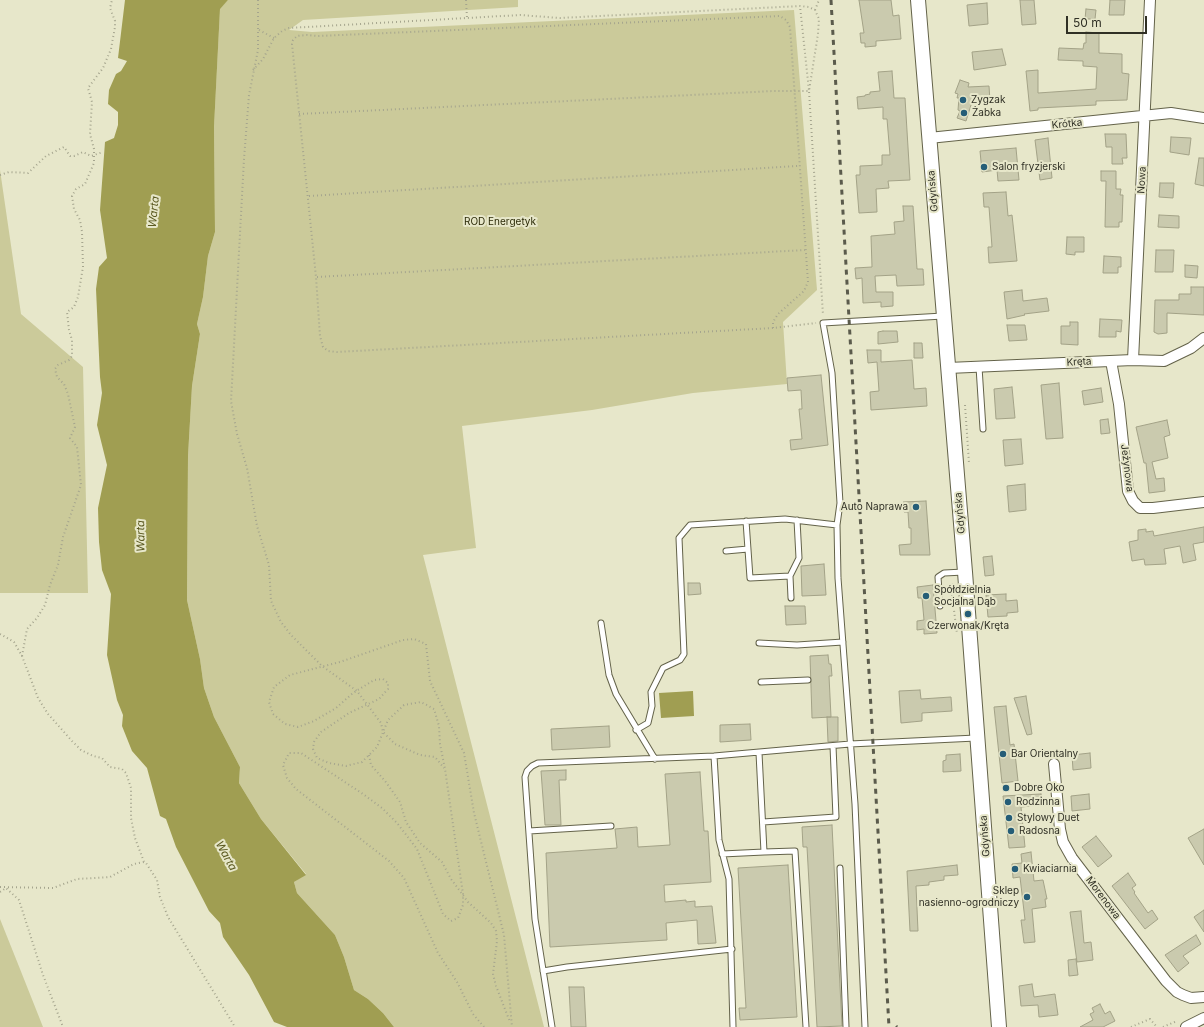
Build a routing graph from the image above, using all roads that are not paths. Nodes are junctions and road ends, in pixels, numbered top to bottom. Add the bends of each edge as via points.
1 (918, 0) edge
2 (1150, 0) edge
3 (1145, 116) junction
4 (1204, 118) edge
5 (929, 138) junction
6 (944, 316) junction
7 (1204, 338) edge
8 (1133, 360) junction
9 (1111, 361) junction
10 (979, 367) junction
11 (948, 368) junction
12 (983, 429) dead end
13 (1204, 502) edge
14 (797, 520) junction
15 (746, 521) junction
16 (837, 525) junction
17 (748, 549) junction
18 (726, 551) dead end
19 (965, 572) junction
20 (790, 576) junction
21 (791, 598) dead end
22 (940, 606) dead end
23 (601, 623) dead end
24 (843, 642) junction
25 (758, 643) dead end
26 (808, 680) dead end
27 (761, 682) dead end
28 (636, 730) junction
29 (977, 738) junction
30 (850, 744) junction
31 (833, 746) junction
32 (759, 752) junction
33 (714, 756) junction
34 (655, 759) junction
35 (1054, 764) dead end
36 (763, 822) junction
37 (610, 826) dead end
38 (529, 831) junction
39 (764, 852) junction
40 (722, 854) junction
41 (840, 868) dead end
42 (732, 949) junction
43 (543, 971) junction
44 (1204, 996) edge
45 (1204, 1018) edge
46 (552, 1027) edge
47 (733, 1027) edge
48 (806, 1027) edge
49 (846, 1027) edge
50 (865, 1027) edge
51 (999, 1027) edge
52 (1186, 1027) edge

1 - 5 main road, Gdyńska
2 - 3 street, Nowa
3 - 4 street, Krótka via 1171,113
3 - 5 street, Krótka
3 - 8 street, Nowa
5 - 6 main road, Gdyńska
6 - 11 main road, Gdyńska
6 - 16 lane via 823,323 832,373 840,503
7 - 8 street, Kręta via 1191,348 1164,361
8 - 9 street, Kręta
9 - 10 street, Kręta
9 - 13 street, Jeżynowa via 1119,404 1128,491 1133,501 1140,508
10 - 11 street, Kręta
10 - 12 lane
11 - 19 main road, Gdyńska
14 - 15 lane
14 - 16 lane
14 - 20 lane via 799,558
15 - 17 lane
15 - 28 lane via 690,525 678,538 684,654 680,660 662,668 651,692 652,706 648,723
16 - 24 lane
17 - 18 lane
17 - 20 lane via 750,578
19 - 22 lane via 944,573 938,577
19 - 29 main road, Gdyńska
20 - 21 lane
23 - 28 lane via 609,675 616,694
24 - 25 lane via 798,645
24 - 30 lane
26 - 27 lane
28 - 34 lane
29 - 30 lane
29 - 51 main road, Gdyńska
30 - 31 lane
30 - 50 lane
31 - 32 lane
31 - 36 lane via 836,817
32 - 33 lane
32 - 36 lane
33 - 34 lane
33 - 40 lane
34 - 38 lane via 538,763 532,766 525,777
35 - 44 street, Morenowa via 1060,829 1063,842 1072,858 1166,981 1183,995 1191,998
36 - 39 lane
37 - 38 lane
38 - 43 lane via 535,919
39 - 40 lane
39 - 48 lane via 795,851
40 - 42 lane via 729,879
41 - 49 lane
42 - 43 lane
42 - 47 lane via 730,1000
43 - 46 lane
45 - 52 street

